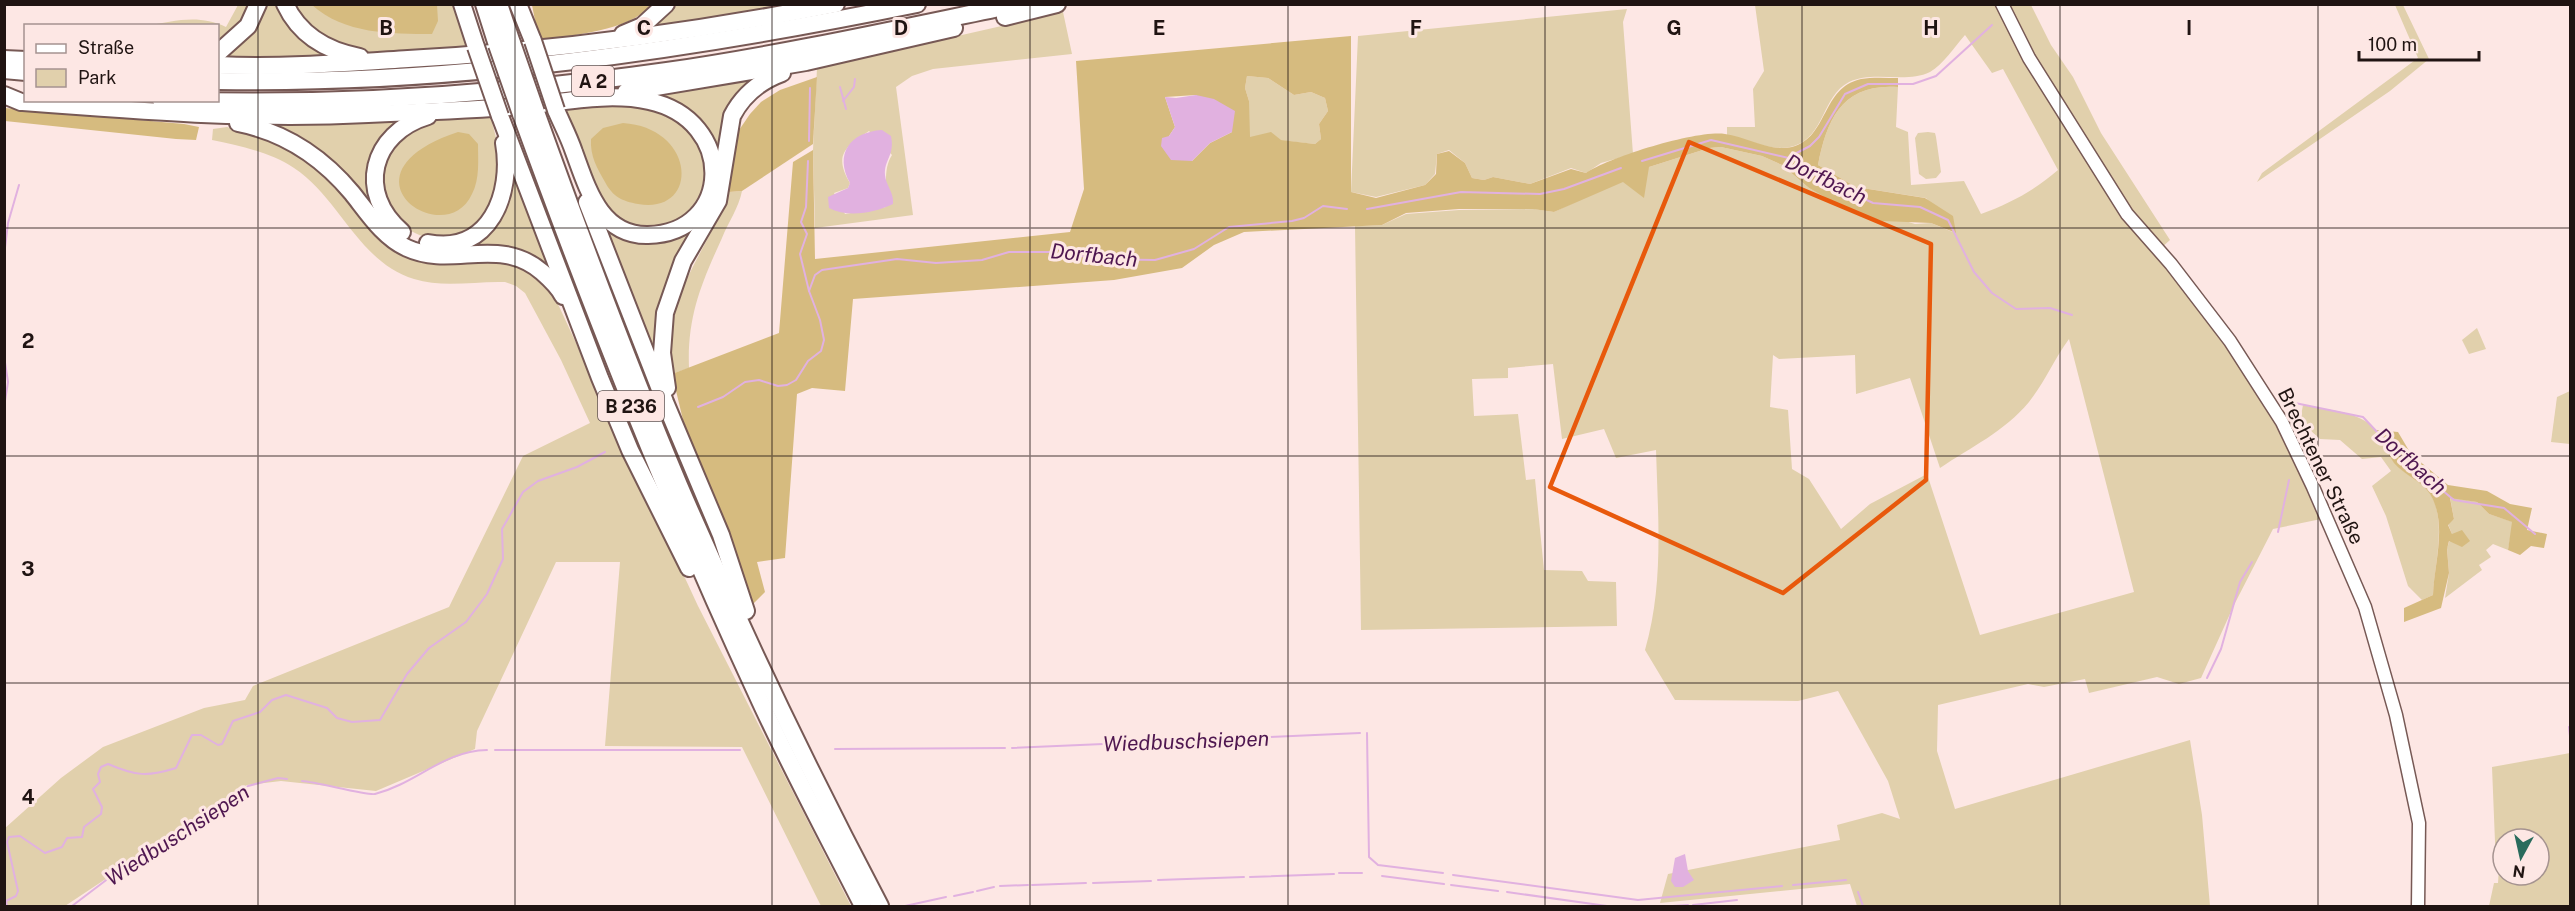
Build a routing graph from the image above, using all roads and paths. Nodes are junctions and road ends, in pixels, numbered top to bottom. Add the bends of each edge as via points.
1 (258, 4) edge
2 (285, 4) edge
3 (462, 4) edge
4 (484, 4) edge
5 (500, 4) edge
6 (518, 4) edge
7 (524, 4) edge
8 (666, 4) edge
9 (836, 4) edge
10 (917, 4) edge
11 (1018, 4) edge
12 (1057, 4) edge
13 (2002, 4) edge
14 (530, 34) junction
15 (504, 44) junction
16 (581, 45) junction
17 (219, 51) edge
18 (4, 59) edge
19 (24, 60) edge
20 (400, 60) junction
21 (806, 62) junction
22 (219, 65) edge
23 (4, 70) edge
24 (24, 72) edge
25 (219, 81) edge
26 (4, 93) edge
27 (24, 93) edge
28 (587, 99) junction
29 (219, 100) edge
30 (470, 110) junction
31 (556, 110) junction
32 (528, 113) junction
33 (196, 114) junction
34 (500, 116) junction
35 (600, 378) junction
36 (686, 446) junction
37 (769, 680) junction
38 (756, 693) junction
39 (868, 900) edge
40 (2418, 906) edge

1 - 17 highway via 248,26
2 - 20 highway via 305,33 328,48 360,57
3 - 34 highway, bridge
4 - 15 highway, B 236
5 - 15 highway, B 236
6 - 14 highway
7 - 14 highway
8 - 16 highway via 636,29
9 - 16 highway via 714,27
10 - 25 highway, A 2 via 714,43 561,63 392,77
11 - 29 highway, A 2 via 716,63 566,84 398,98
12 - 21 highway
13 - 40 street, Brechtener Straße via 2034,66 2127,214 2230,341 2282,422 2313,487 2365,607 2396,715 2419,823
14 - 31 highway, bridge
15 - 32 highway, B 236, bridge
16 - 20 highway
18 - 19 highway
20 - 22 highway
21 - 28 highway
21 - 36 highway via 762,82 738,106 729,128 718,201 671,290 663,335 664,370
23 - 24 highway
26 - 27 highway
26 - 33 highway via 21,102
28 - 30 highway
28 - 31 highway via 647,101 677,111 696,125 709,144 714,172 706,200 687,222 667,233 643,235 611,223 594,202
30 - 33 highway via 321,116
30 - 34 highway via 412,121 392,136 378,159 375,179 379,203 391,223 417,240 459,242 480,231 495,214 506,188 507,170
31 - 36 highway via 614,274 664,402
32 - 37 highway, B 236 via 670,462
32 - 38 highway, B 236 via 618,374
33 - 35 highway via 251,126 300,147 332,171 387,234 417,252 494,253 526,260 560,291 592,368
34 - 35 highway
35 - 38 highway via 630,450
36 - 37 highway via 762,649
37 - 39 highway, B 236
38 - 39 highway, B 236

